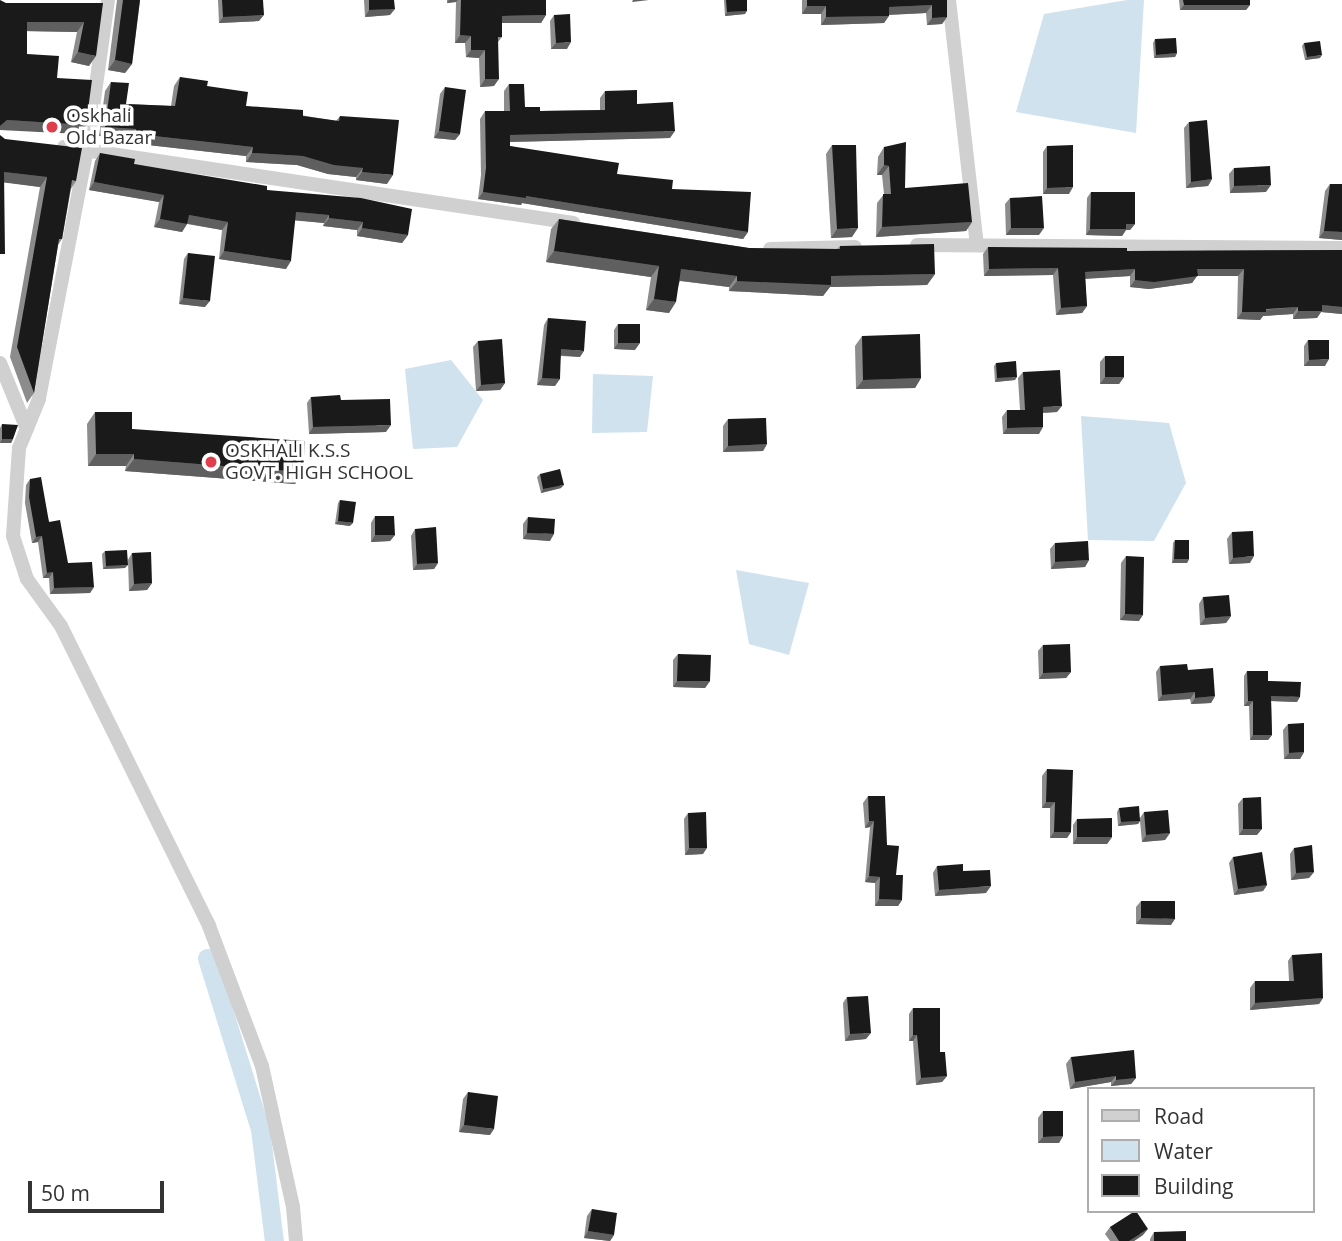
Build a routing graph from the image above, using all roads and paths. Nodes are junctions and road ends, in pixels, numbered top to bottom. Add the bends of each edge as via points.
1 (949, 0) edge
2 (103, 2) edge
3 (50, 145) edge
4 (87, 149) junction
5 (594, 226) edge
6 (976, 244) junction
7 (908, 245) edge
8 (867, 246) edge
9 (1342, 248) edge
10 (757, 249) edge
11 (0, 363) edge
12 (27, 429) junction
13 (13, 536) junction
14 (0, 543) edge
15 (296, 1241) edge

1 - 6 street
2 - 4 street
3 - 4 street
4 - 5 street
4 - 12 street via 39,399
6 - 7 street
6 - 9 street
8 - 10 street
11 - 12 street
12 - 13 street via 19,448
13 - 14 street
13 - 15 street via 27,579 61,626 209,926 262,1066 293,1207

